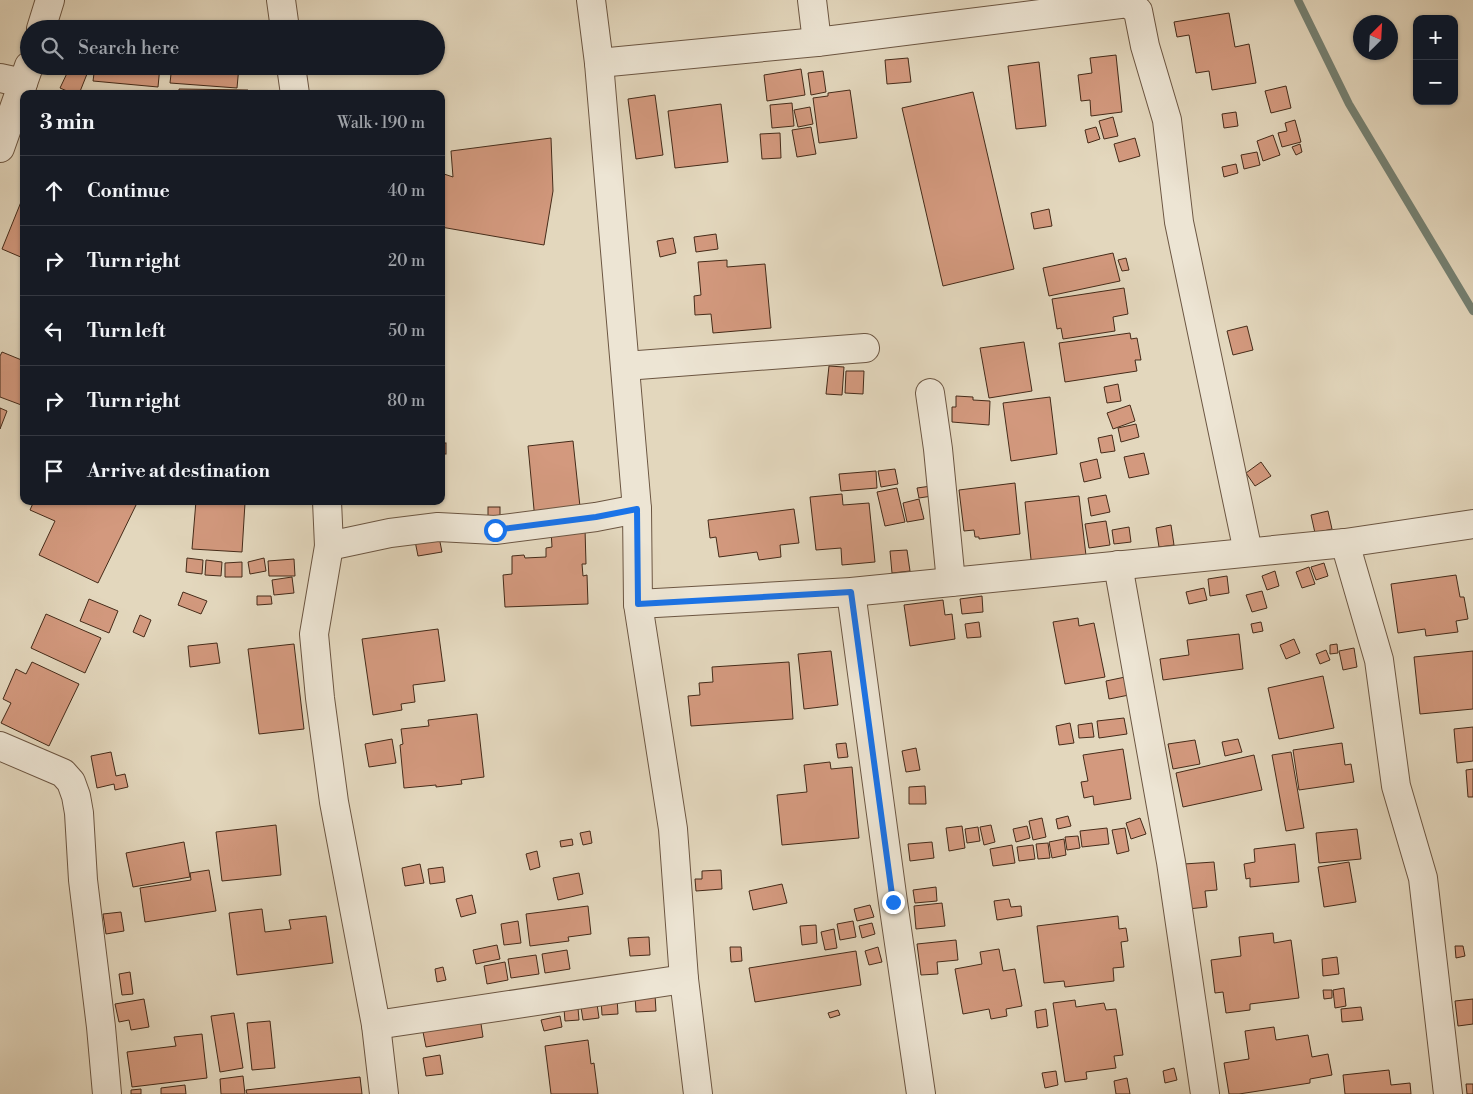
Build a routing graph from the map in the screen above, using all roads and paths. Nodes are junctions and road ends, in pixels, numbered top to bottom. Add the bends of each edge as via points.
1 (50, 0) edge
2 (281, 0) edge
3 (591, 0) edge
4 (812, 0) edge
5 (44, 20) edge
6 (284, 20) edge
7 (817, 42) junction
8 (599, 63) junction
9 (292, 75) edge
10 (17, 76) edge
11 (294, 90) edge
12 (0, 148) edge
13 (865, 348) dead end
14 (625, 366) junction
15 (930, 393) dead end
16 (327, 505) edge
17 (637, 509) junction
18 (1473, 524) edge
19 (1345, 543) junction
20 (329, 546) junction
21 (1248, 552) junction
22 (1118, 565) junction
23 (951, 582) junction
24 (851, 592) junction
25 (638, 604) junction
26 (0, 746) edge
27 (684, 979) junction
28 (376, 1025) junction
29 (107, 1094) edge
30 (384, 1094) edge
31 (698, 1094) edge
32 (921, 1094) edge
33 (1205, 1094) edge
34 (1448, 1094) edge

1 - 5 street
2 - 6 street
3 - 8 street
4 - 7 street
7 - 8 street
7 - 21 street via 1128,2 1138,11 1167,120 1179,222
8 - 14 street
9 - 11 street
10 - 12 street
13 - 14 street
14 - 17 street
15 - 23 street
16 - 20 street
17 - 20 street via 495,530 438,528 400,532
17 - 25 street
18 - 19 street
19 - 21 street
19 - 34 street via 1379,660 1396,786 1423,878
20 - 28 street via 314,634 320,698 334,802
21 - 22 street
22 - 23 street
22 - 33 street via 1171,862
23 - 24 street
24 - 25 street
24 - 32 street
25 - 27 street via 673,829
26 - 29 street via 63,774 71,782 76,796
27 - 28 street
27 - 31 street
28 - 30 street

